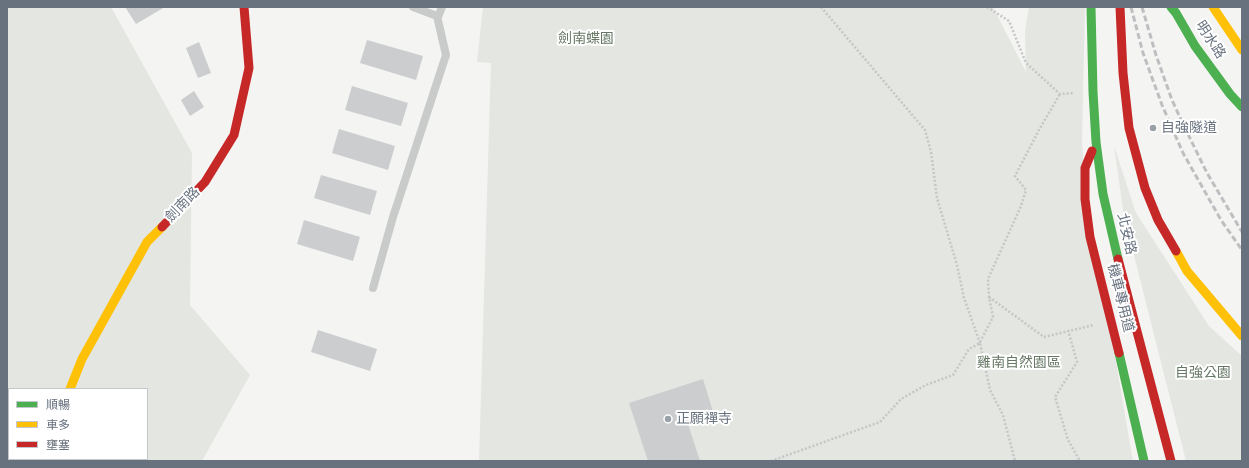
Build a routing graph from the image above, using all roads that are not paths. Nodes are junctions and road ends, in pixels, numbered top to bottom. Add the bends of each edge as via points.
1 (244, 7) edge
2 (413, 7) edge
3 (442, 7) edge
4 (1091, 7) edge
5 (1120, 7) edge
6 (1171, 7) edge
7 (1213, 7) edge
8 (438, 17) junction
9 (1242, 50) edge
10 (1242, 107) edge
11 (1096, 142) junction
12 (373, 288) dead end
13 (1242, 336) edge
14 (70, 388) edge
15 (1144, 461) edge
16 (1171, 461) edge

1 - 14 street, 劍南路 via 249,68 234,135 205,182 147,242 82,359
2 - 8 lane
3 - 8 lane
4 - 11 street, 北安路
5 - 13 street via 1129,128 1145,188 1158,220 1187,271
6 - 10 street, 明水路 via 1195,46
7 - 9 street, 明水路
8 - 12 lane via 446,55 393,216
11 - 15 street, 機車專用道 via 1085,168 1085,199 1090,236
11 - 16 street, 北安路 via 1102,194 1115,250

